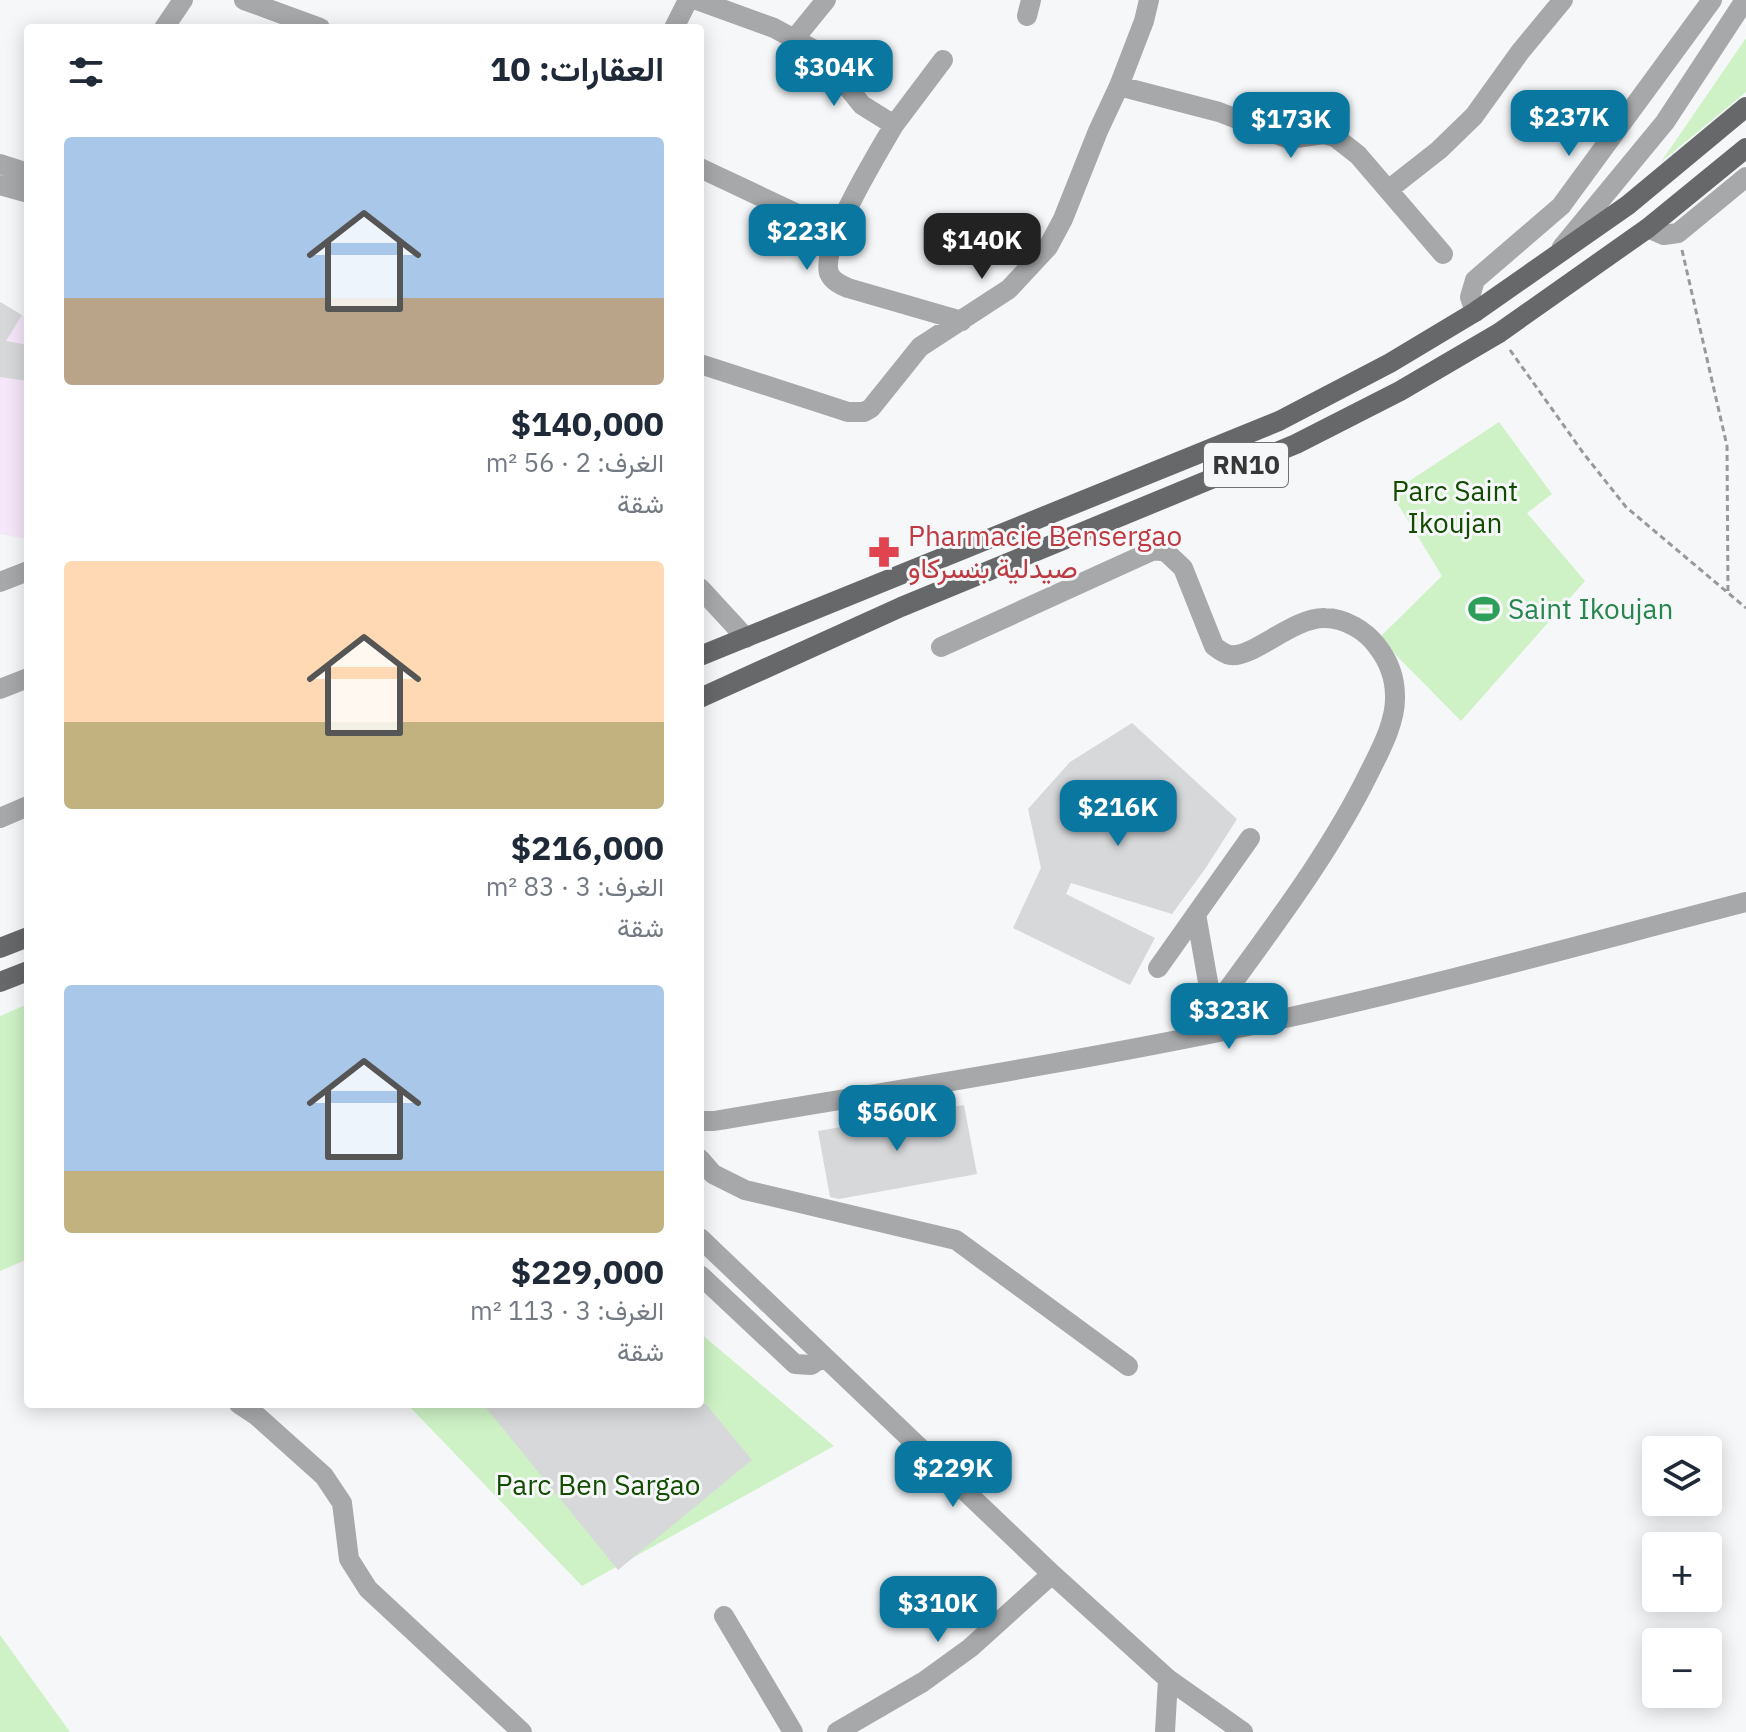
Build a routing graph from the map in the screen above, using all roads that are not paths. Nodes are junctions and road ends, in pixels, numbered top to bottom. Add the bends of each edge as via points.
1 (688, 0) edge
2 (697, 0) edge
3 (826, 0) edge
4 (1149, 0) edge
5 (1563, 0) edge
6 (1712, 0) edge
7 (1745, 0) edge
8 (181, 1) edge
9 (254, 4) edge
10 (167, 24) edge
11 (256, 24) edge
12 (309, 24) edge
13 (676, 24) edge
14 (795, 38) junction
15 (943, 60) dead end
16 (1119, 86) junction
17 (1746, 107) edge
18 (894, 125) junction
19 (1746, 148) edge
20 (0, 164) edge
21 (704, 170) edge
22 (24, 172) edge
23 (1746, 177) edge
24 (0, 185) edge
25 (1388, 190) junction
26 (24, 192) edge
27 (1648, 228) junction
28 (838, 233) junction
29 (1443, 254) dead end
30 (1555, 256) junction
31 (1475, 312) junction
32 (962, 321) junction
33 (704, 365) edge
34 (24, 573) edge
35 (0, 582) edge
36 (704, 592) edge
37 (746, 638) junction
38 (941, 647) dead end
39 (704, 654) edge
40 (24, 680) edge
41 (0, 689) edge
42 (704, 696) edge
43 (24, 808) edge
44 (0, 818) edge
45 (1250, 838) dead end
46 (1746, 902) edge
47 (1196, 914) junction
48 (24, 939) edge
49 (0, 948) edge
50 (1158, 968) dead end
51 (24, 973) edge
52 (0, 982) edge
53 (1213, 1010) junction
54 (1216, 1031) junction
55 (704, 1121) edge
56 (704, 1164) edge
57 (704, 1242) edge
58 (704, 1279) edge
59 (824, 1356) junction
60 (1128, 1366) dead end
61 (245, 1408) edge
62 (1052, 1574) junction
63 (724, 1616) dead end
64 (1168, 1679) junction
65 (522, 1732) edge
66 (793, 1732) edge
67 (837, 1732) edge
68 (1165, 1732) edge
69 (1243, 1732) edge

1 - 13 street
2 - 14 street
3 - 14 street
4 - 16 street
5 - 25 street via 1474,116
6 - 31 street via 1561,206 1475,280 1470,297
7 - 30 street via 1665,122
8 - 10 street
9 - 11 street
9 - 12 street
14 - 18 street via 828,63 862,105
15 - 18 street
16 - 25 street via 1219,112 1289,139 1335,137
16 - 32 street via 1048,247 1009,289
17 - 30 main road, RN10 via 1628,205
18 - 28 street
19 - 27 main road, RN10
20 - 22 street
21 - 28 street
23 - 27 street via 1678,233 1664,235
24 - 26 street
25 - 29 street
27 - 42 main road, RN10 via 1499,333 1296,444 901,607
28 - 32 street via 829,261 836,283
30 - 31 main road, RN10
31 - 37 main road, RN10 via 1279,421
32 - 33 street via 920,347 864,412
34 - 35 street
36 - 37 street
37 - 39 main road, RN10
38 - 53 street via 1154,550 1166,552 1183,568 1214,646 1231,656 1301,622 1325,617 1368,635 1383,654 1395,699 1381,750 1315,869
40 - 41 street
43 - 44 street
45 - 47 street
46 - 54 street via 1415,988
47 - 50 street
47 - 53 street
48 - 49 main road
51 - 52 main road
53 - 54 street
54 - 55 street
56 - 60 street via 745,1190 956,1240
57 - 59 street
58 - 59 street via 795,1364 811,1365
59 - 62 street
61 - 65 street via 324,1476 342,1503 349,1559 368,1589
62 - 64 street
62 - 67 street via 970,1648
63 - 66 street
64 - 68 street
64 - 69 street

